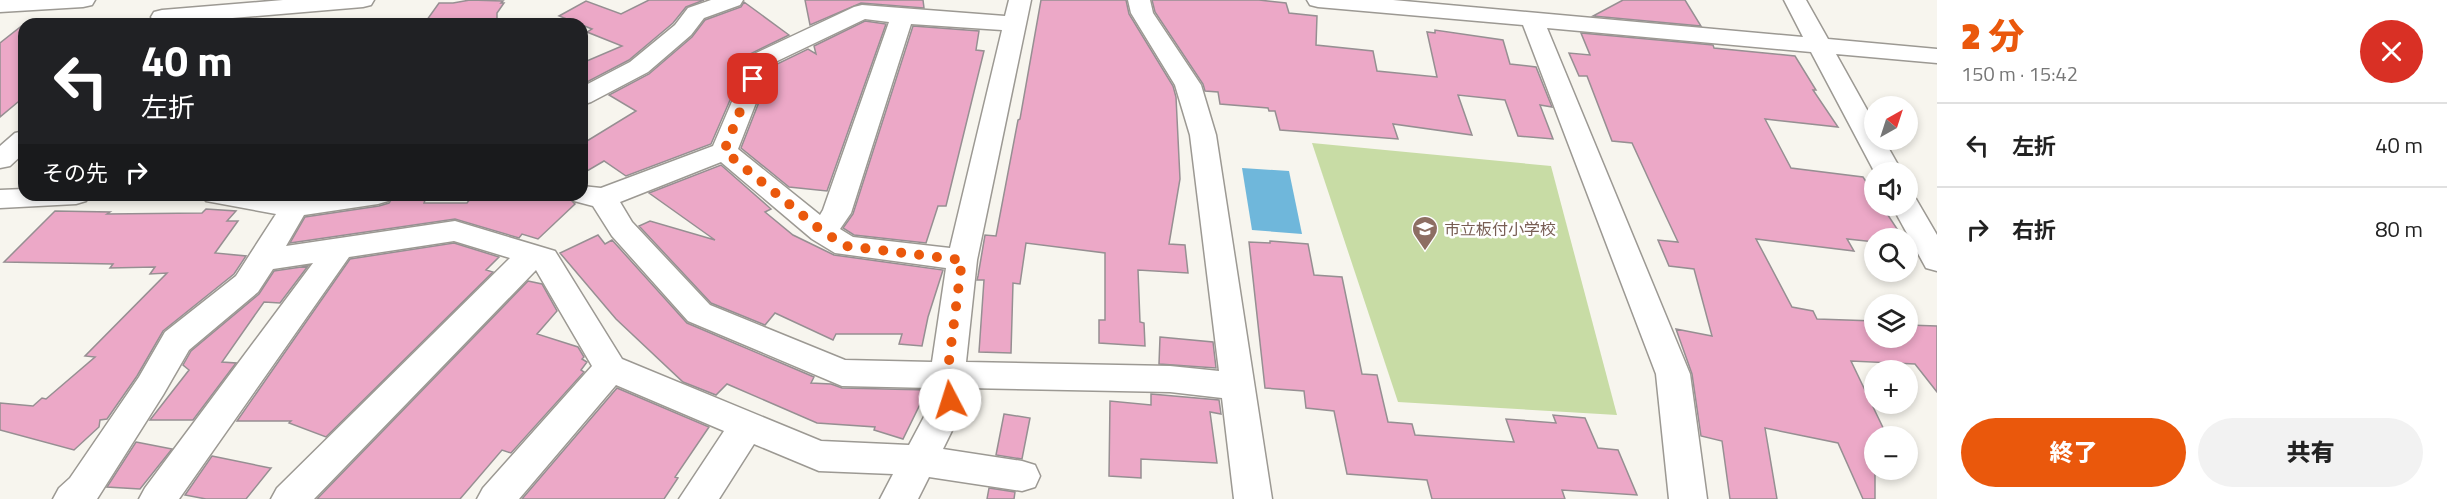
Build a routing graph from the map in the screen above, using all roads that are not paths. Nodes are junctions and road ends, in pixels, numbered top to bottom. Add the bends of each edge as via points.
1 (17, 0) edge
2 (83, 0) edge
3 (180, 0) edge
4 (363, 0) edge
5 (732, 0) edge
6 (1139, 0) edge
7 (1318, 0) edge
8 (1795, 0) edge
9 (0, 3) edge
10 (1017, 12) edge
11 (902, 16) junction
12 (161, 18) edge
13 (187, 18) edge
14 (1532, 20) junction
15 (1817, 44) junction
16 (1937, 56) edge
17 (588, 94) edge
18 (18, 144) edge
19 (724, 151) junction
20 (0, 160) edge
21 (1882, 162) edge
22 (592, 196) edge
23 (18, 198) edge
24 (0, 199) edge
25 (255, 201) edge
26 (336, 201) edge
27 (294, 207) junction
28 (1912, 216) edge
29 (822, 231) junction
30 (339, 249) junction
31 (532, 255) junction
32 (263, 260) junction
33 (962, 260) junction
34 (1937, 261) edge
35 (610, 368) junction
36 (948, 376) junction
37 (1237, 386) junction
38 (747, 426) junction
39 (919, 460) junction
40 (1022, 476) dead end
41 (72, 499) edge
42 (158, 499) edge
43 (290, 499) edge
44 (496, 499) edge
45 (698, 499) edge
46 (899, 499) edge
47 (1253, 499) edge
48 (1688, 499) edge

1 - 9 highway
2 - 9 highway
3 - 12 street
4 - 13 street
5 - 17 street via 696,13 683,30 639,67
6 - 37 street via 1142,13 1188,85 1203,135
7 - 14 street
8 - 15 street
10 - 11 street
10 - 33 street
11 - 19 street via 862,12 760,60
11 - 29 street via 837,213
14 - 15 street
14 - 48 street via 1673,374
15 - 16 street
15 - 21 street
18 - 20 street
19 - 22 street
19 - 29 street
22 - 36 street via 699,313 842,373
23 - 24 street
25 - 27 street
26 - 27 street
27 - 32 street
28 - 34 street
29 - 33 street via 846,246
30 - 31 street via 455,231
30 - 32 street
30 - 42 street
31 - 35 street via 544,258
31 - 43 street
32 - 41 street via 247,284 177,341 83,489
33 - 36 street
35 - 38 street
35 - 44 street
36 - 37 street via 1170,379
36 - 39 street via 950,400
37 - 47 street
38 - 39 street via 819,456
38 - 45 street
39 - 40 street
39 - 46 street

